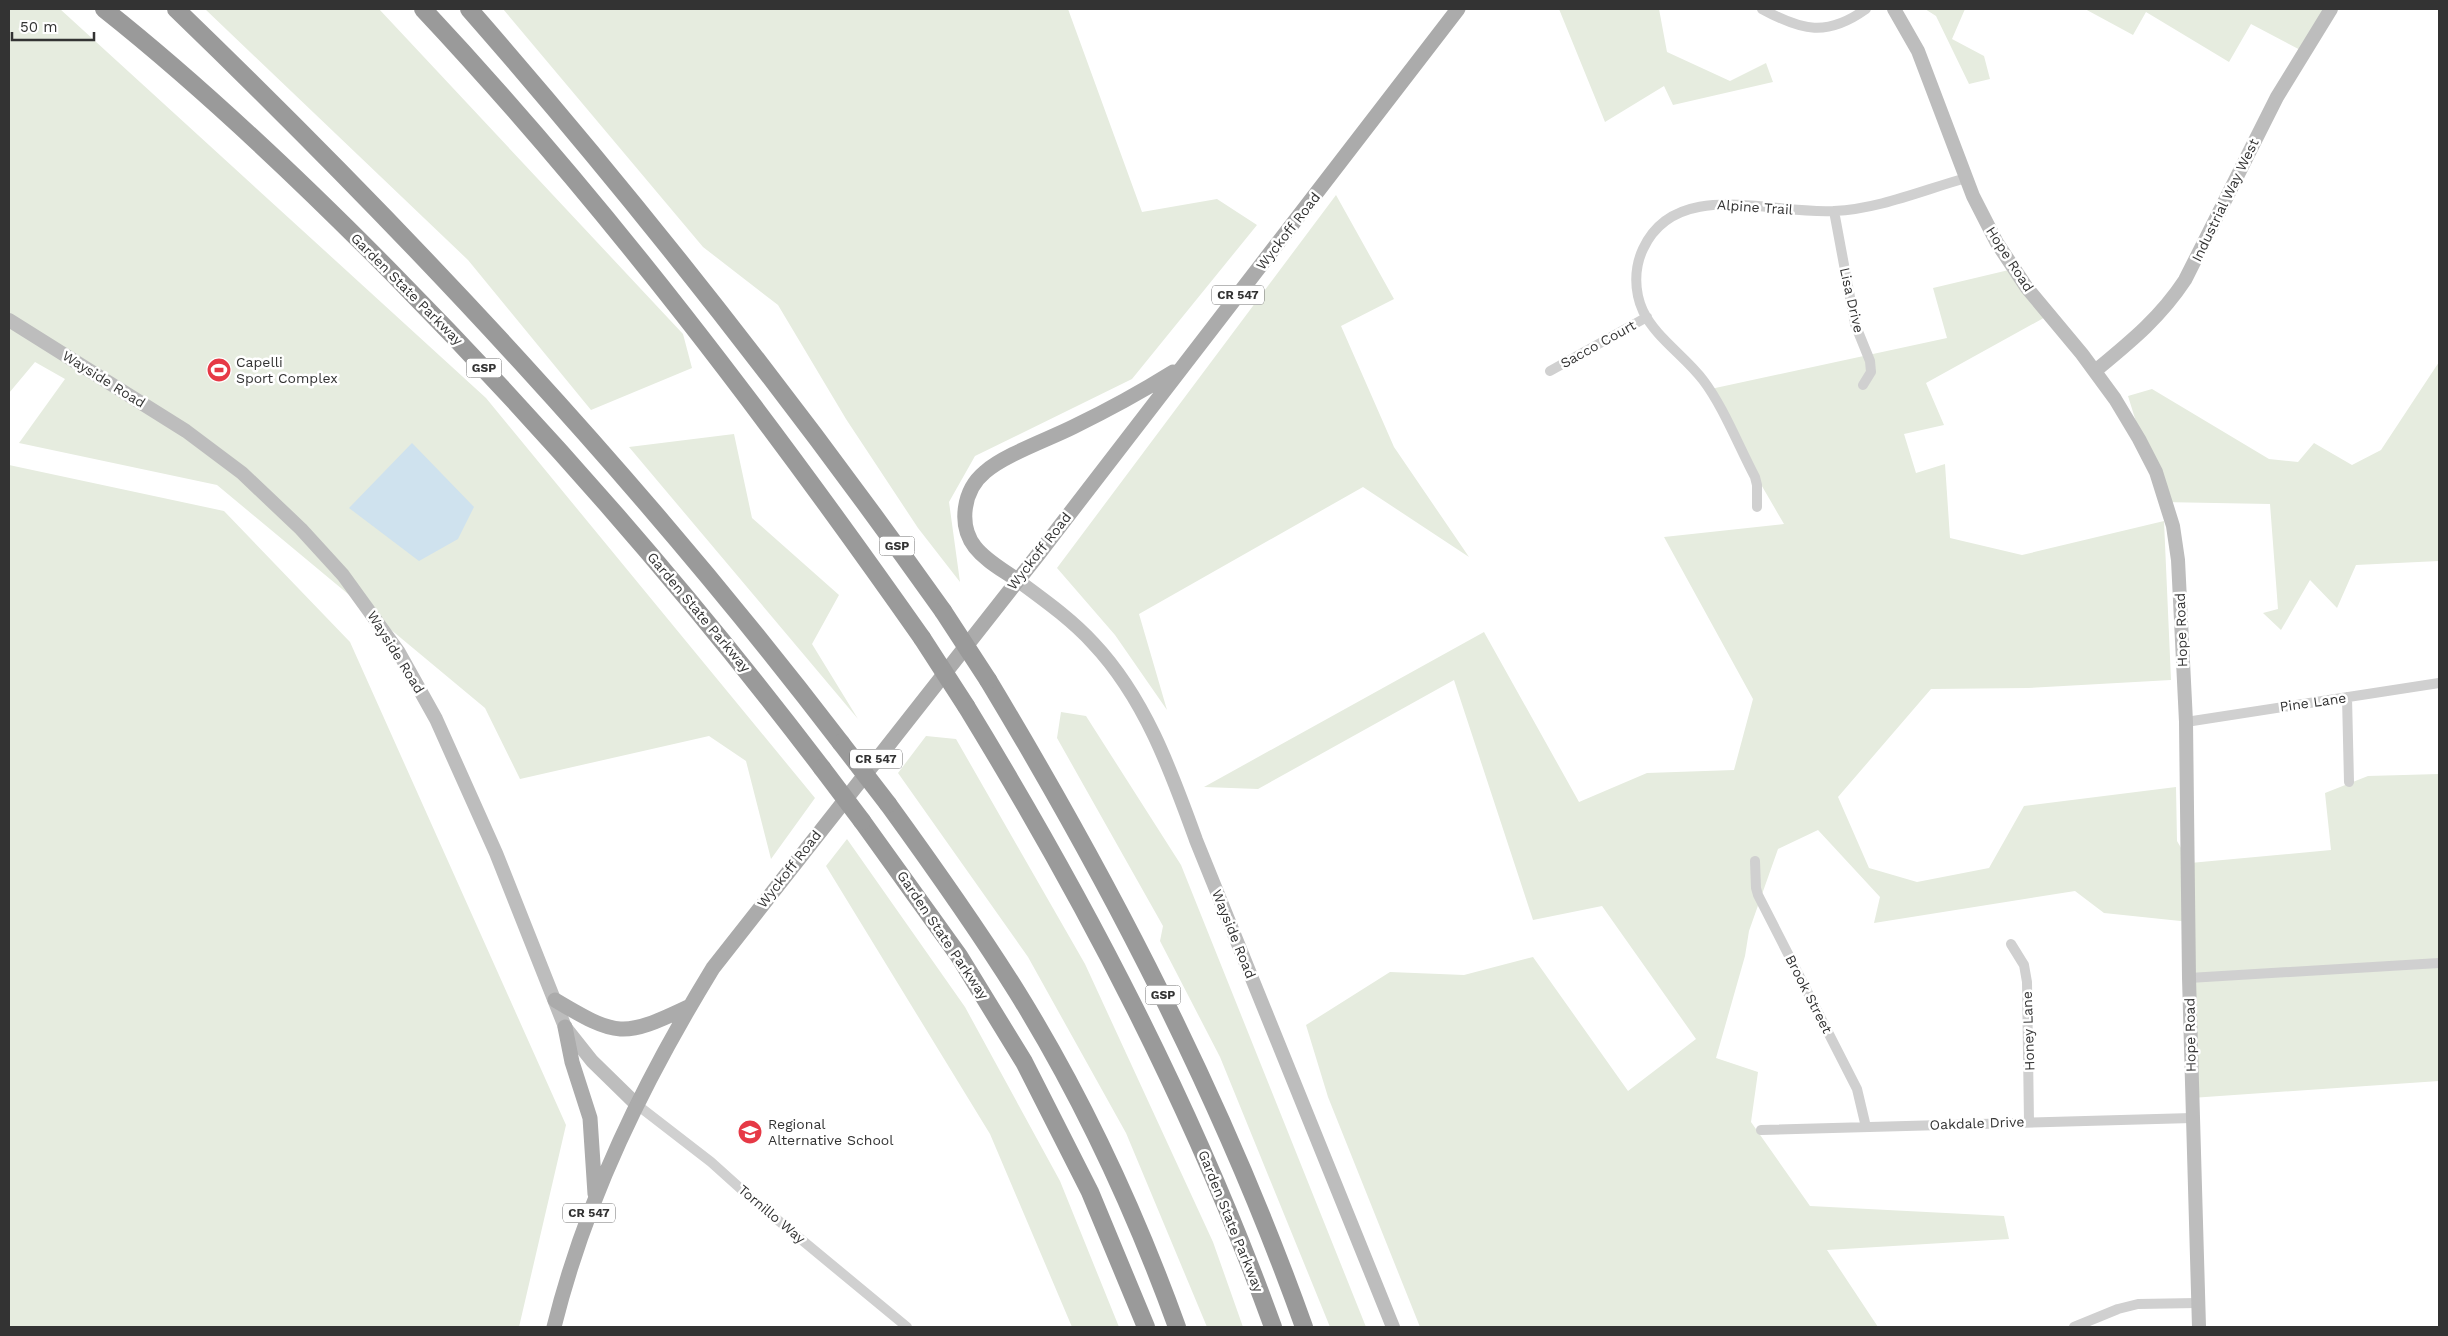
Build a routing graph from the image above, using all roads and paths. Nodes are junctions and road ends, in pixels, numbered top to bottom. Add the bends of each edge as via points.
1 (104, 9) edge
2 (176, 9) edge
3 (423, 9) edge
4 (469, 9) edge
5 (1458, 9) edge
6 (1762, 9) edge
7 (1866, 9) edge
8 (1894, 9) edge
9 (2331, 9) edge
10 (1966, 178) junction
11 (1834, 211) junction
12 (1646, 317) junction
13 (9, 320) edge
14 (1181, 368) junction
15 (1550, 370) dead end
16 (2095, 371) junction
17 (1863, 385) dead end
18 (1757, 506) dead end
19 (1017, 580) junction
20 (2439, 683) edge
21 (2347, 697) junction
22 (2186, 722) junction
23 (2349, 782) dead end
24 (1755, 861) dead end
25 (2011, 944) dead end
26 (2439, 963) edge
27 (2189, 978) junction
28 (555, 1000) junction
29 (688, 1007) junction
30 (565, 1027) junction
31 (636, 1104) junction
32 (2192, 1118) junction
33 (2029, 1122) junction
34 (1866, 1126) junction
35 (1761, 1130) dead end
36 (595, 1197) junction
37 (2197, 1303) junction
38 (554, 1327) edge
39 (906, 1327) edge
40 (1146, 1327) edge
41 (1177, 1327) edge
42 (1273, 1327) edge
43 (1304, 1327) edge
44 (1393, 1327) edge
45 (2074, 1327) edge
46 (2199, 1327) edge

1 - 40 highway, Garden State Parkway / GSP, bridge via 287,170 458,340 630,528 705,618 862,821 959,956 1024,1062 1090,1192
2 - 41 highway, GSP, bridge via 340,172 504,343 637,492 746,622 888,804 980,934 1054,1056 1114,1175
3 - 42 highway, Garden State Parkway / GSP, bridge via 516,112 680,311 845,529 966,706 1050,846 1127,990 1225,1204
4 - 43 highway, GSP, bridge via 682,264 771,378 944,611 988,680 1078,835 1170,1010 1254,1197
5 - 14 main road, Wyckoff Road / CR 547
6 - 7 street via 1802,26 1820,28 1844,23
8 - 10 street, Hope Road via 1918,51
9 - 16 street, Industrial Way West via 2278,97 2185,280 2144,332
10 - 11 street, Alpine Trail via 1879,204
10 - 16 street, Hope Road via 1984,219 2012,266
11 - 12 street, Alpine Trail via 1721,204 1679,212 1652,234 1638,262 1636,285
11 - 17 street, Lisa Drive via 1856,324 1870,361 1871,372
12 - 15 street, Sacco Court
12 - 18 street, Alpine Trail via 1710,390 1755,476
13 - 28 street, Wayside Road via 212,450 301,528 343,576 398,651 436,718 496,853
14 - 19 main road, Wyckoff Road / CR 547
14 - 19 main road via 1111,409 993,465 976,481 966,504 969,537 982,555
16 - 22 street, Hope Road via 2139,439 2158,477 2173,526 2178,560
19 - 29 main road, Wyckoff Road / CR 547 via 734,938
19 - 44 street, Wayside Road via 1065,616 1094,643 1118,672 1145,718 1176,784
20 - 21 street, Pine Lane
21 - 22 street, Pine Lane
21 - 23 street
22 - 27 street, Hope Road
24 - 34 street, Brook Street via 1758,895 1857,1089
25 - 33 street, Honey Lane via 2024,965 2027,982
26 - 27 street
27 - 32 street, Hope Road
28 - 29 main road via 599,1025 625,1030 656,1022
28 - 30 street, Wayside Road
29 - 31 main road, Wyckoff Road / CR 547
30 - 31 street, Wayside Road via 592,1061
30 - 36 main road via 572,1062 590,1118
31 - 36 main road, CR 547
31 - 39 street, Tornillo Way via 711,1162
32 - 33 street, Oakdale Drive
32 - 37 street, Hope Road
33 - 34 street, Oakdale Drive
34 - 35 street, Oakdale Drive
36 - 38 main road, CR 547
37 - 45 street via 2138,1304
37 - 46 street, Hope Road

